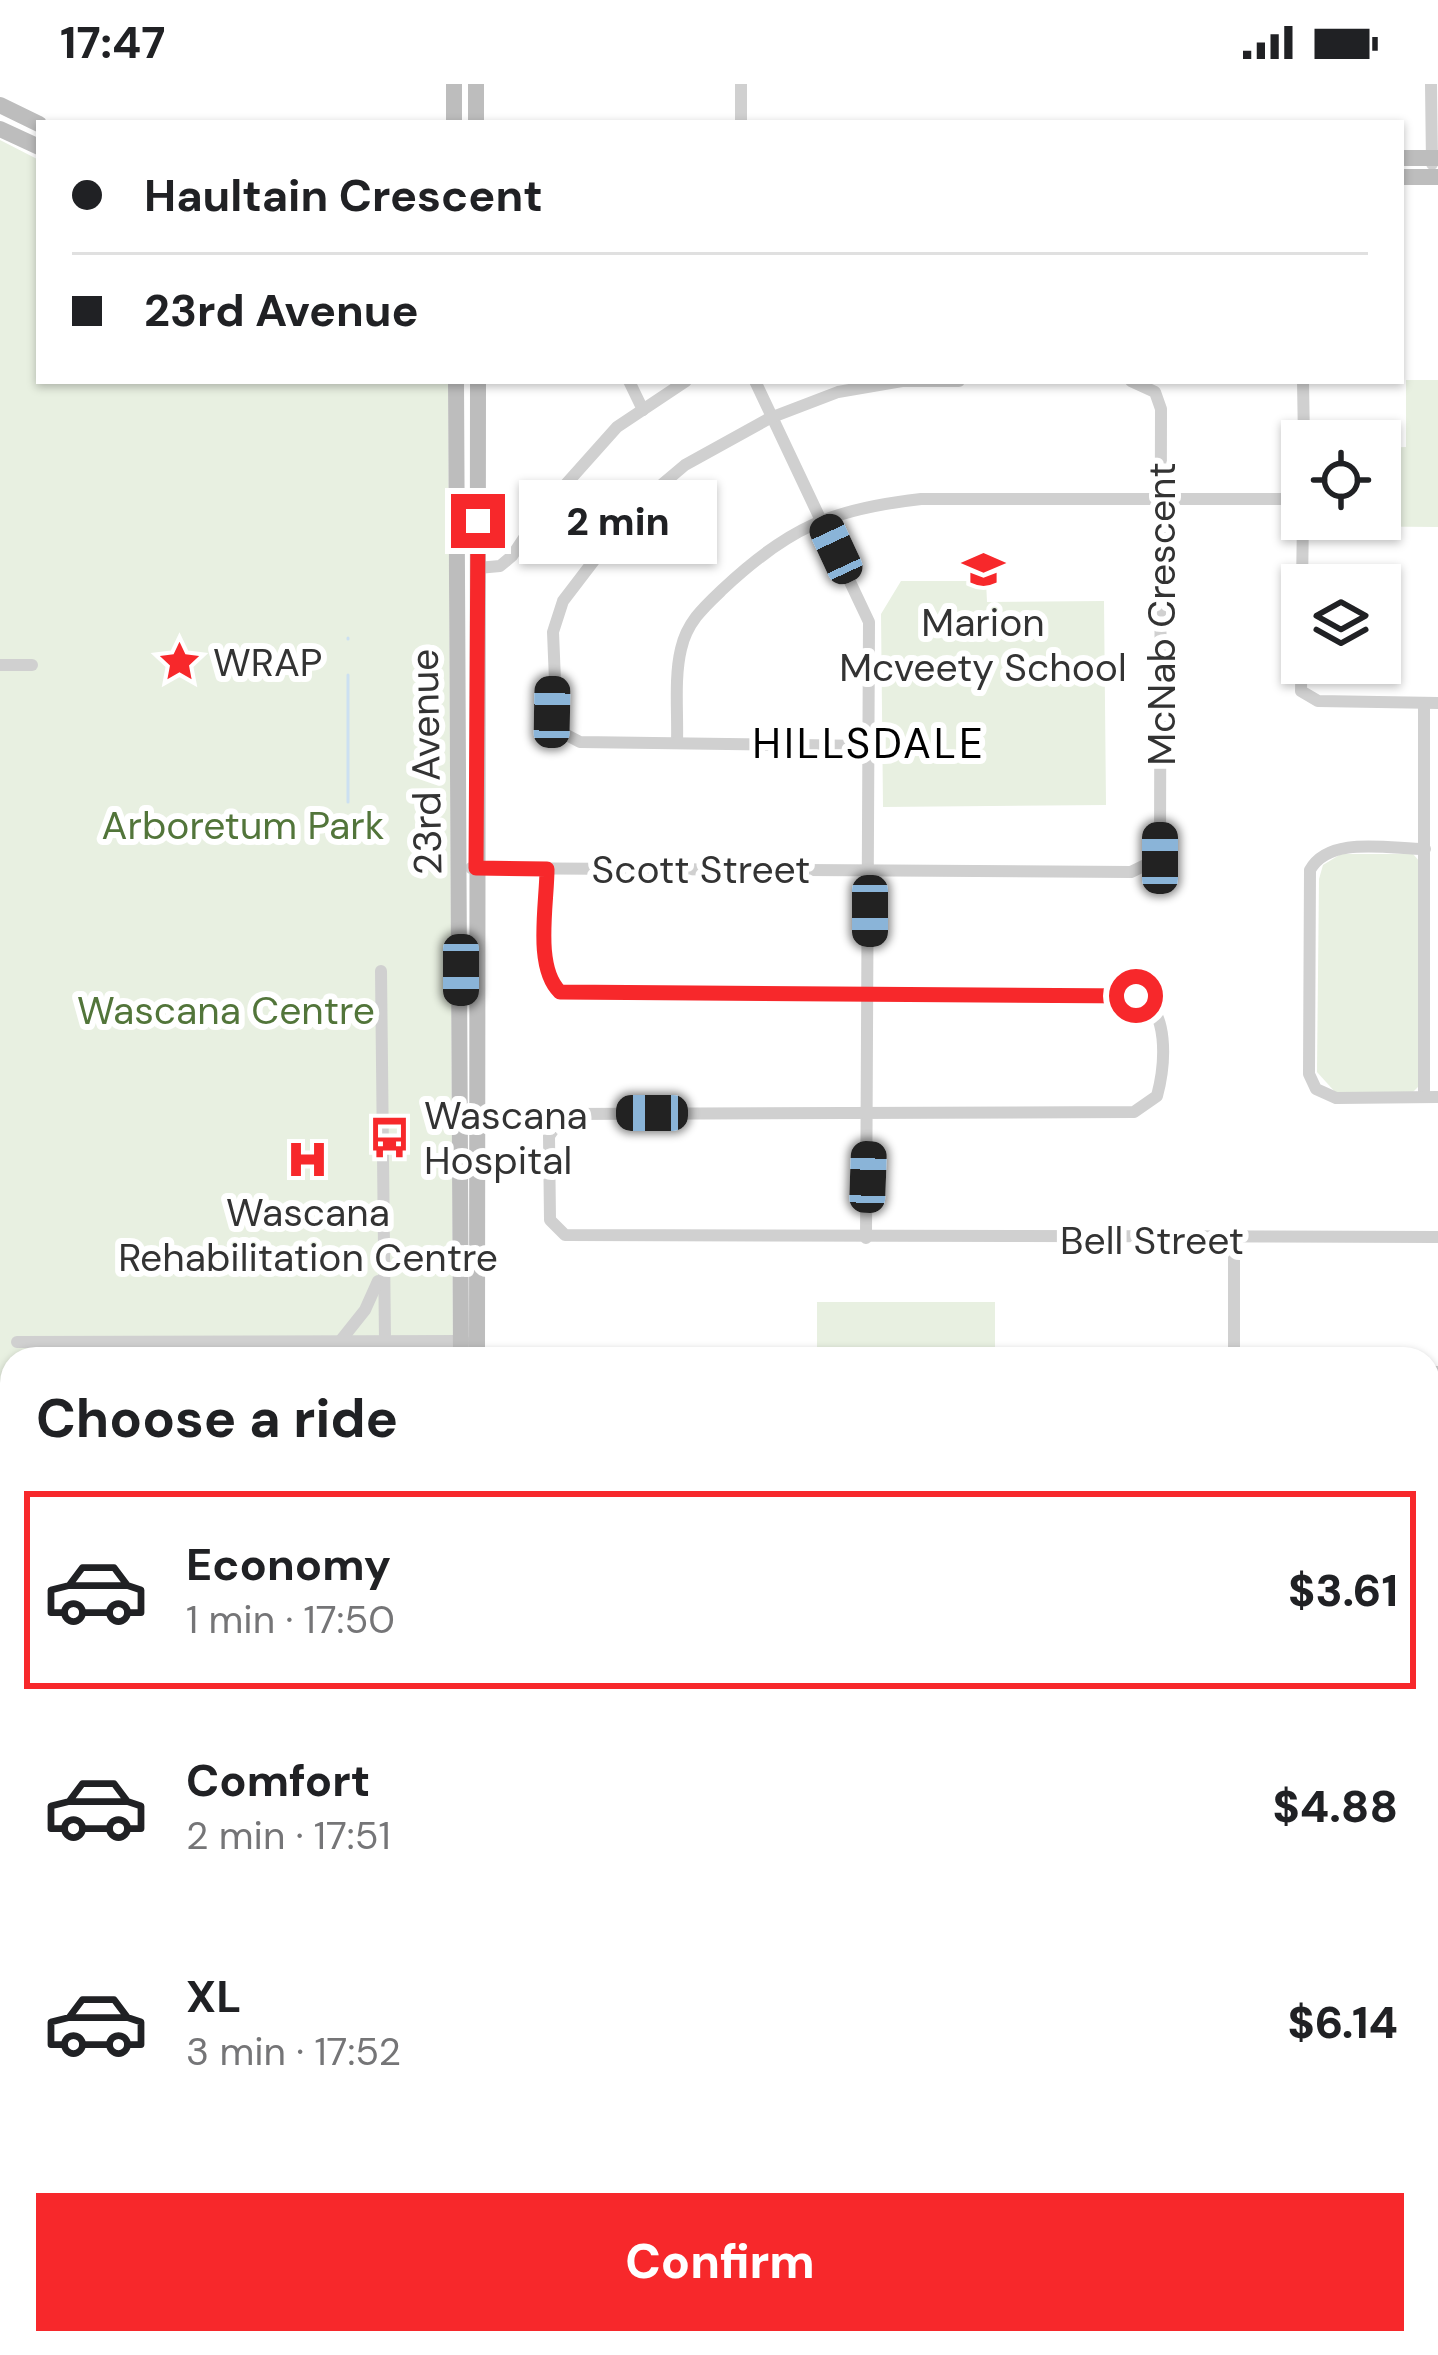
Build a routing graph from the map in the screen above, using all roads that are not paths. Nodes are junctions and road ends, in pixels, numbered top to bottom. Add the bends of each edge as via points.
1 (454, 84) edge
2 (476, 84) edge
3 (741, 84) edge
4 (1431, 84) edge
5 (0, 104) edge
6 (454, 120) edge
7 (476, 120) edge
8 (742, 120) edge
9 (36, 122) edge
10 (0, 129) edge
11 (36, 146) edge
12 (1404, 159) edge
13 (1435, 168) edge
14 (1404, 176) edge
15 (456, 384) edge
16 (478, 384) edge
17 (630, 384) edge
18 (682, 384) edge
19 (756, 384) edge
20 (889, 384) edge
21 (1138, 384) edge
22 (1303, 384) edge
23 (643, 410) junction
24 (770, 418) junction
25 (1304, 420) edge
26 (1162, 498) junction
27 (1281, 499) edge
28 (822, 520) junction
29 (478, 568) junction
30 (0, 665) edge
31 (32, 665) dead end
32 (1301, 684) edge
33 (1431, 703) edge
34 (677, 742) junction
35 (869, 746) junction
36 (1425, 849) junction
37 (469, 868) junction
38 (547, 869) junction
39 (870, 869) junction
40 (381, 971) dead end
41 (870, 994) junction
42 (1431, 1097) edge
43 (869, 1112) junction
44 (866, 1238) junction
45 (1438, 1238) edge
46 (1234, 1241) junction
47 (381, 1262) junction
48 (302, 1341) junction
49 (340, 1341) junction
50 (385, 1341) junction
51 (17, 1342) dead end
52 (302, 1347) edge
53 (335, 1347) edge
54 (441, 1347) edge
55 (469, 1347) edge
56 (1234, 1347) edge

1 - 6 main road
2 - 7 main road
3 - 8 street
4 - 13 street
5 - 9 main road
10 - 11 main road
12 - 13 main road
13 - 14 main road
15 - 37 main road, 23rd Avenue
16 - 29 main road, 23rd Avenue
17 - 23 street
18 - 23 street
19 - 24 street
20 - 24 street via 838,392
21 - 26 street, McNab Crescent via 1155,392 1161,409
22 - 25 street
23 - 29 street via 617,427 512,556
24 - 28 street
24 - 34 street via 685,465 634,508 563,601 553,632 557,730 580,742
26 - 27 street
26 - 28 street via 921,499
26 - 39 street, McNab Crescent via 1160,858 1131,872
28 - 34 street via 772,543 694,616 680,650
28 - 35 street via 869,622
29 - 37 main road, 23rd Avenue
30 - 31 street
32 - 33 street via 1318,701
33 - 36 street
34 - 35 street
35 - 39 street
36 - 42 street
36 - 42 street via 1337,848 1310,870 1310,1074 1316,1088 1336,1098
37 - 38 street, Scott Street
37 - 55 main road, 23rd Avenue
38 - 39 street, Scott Street
38 - 41 street via 547,965 560,992
39 - 41 street
40 - 47 street
41 - 43 street
41 - 43 street via 1136,996 1161,1020 1160,1086 1143,1110
43 - 44 street
43 - 44 street, Bell Street via 564,1114 549,1136 550,1220 566,1235
44 - 46 street, Bell Street
45 - 46 street, Bell Street
46 - 56 street
47 - 49 street via 365,1310
47 - 50 street
48 - 49 street
48 - 51 street
48 - 52 street
49 - 50 street
49 - 53 street
50 - 54 street

